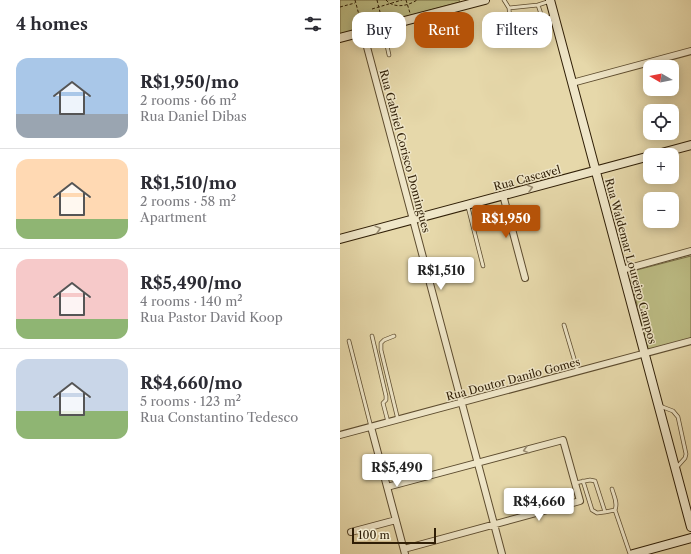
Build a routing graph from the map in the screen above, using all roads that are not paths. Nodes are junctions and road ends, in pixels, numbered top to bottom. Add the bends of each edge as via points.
1 (485, 0) edge
2 (504, 0) edge
3 (530, 0) edge
4 (550, 0) edge
5 (468, 2) edge
6 (538, 5) junction
7 (530, 6) junction
8 (509, 8) junction
9 (509, 12) edge
10 (555, 17) junction
11 (406, 18) edge
12 (352, 33) edge
13 (340, 38) edge
14 (367, 48) edge
15 (388, 48) edge
16 (691, 51) edge
17 (389, 55) dead end
18 (572, 83) junction
19 (691, 145) edge
20 (679, 148) edge
21 (643, 158) edge
22 (596, 171) junction
23 (503, 195) junction
24 (467, 205) junction
25 (413, 219) junction
26 (340, 239) edge
27 (691, 251) edge
28 (482, 266) dead end
29 (622, 270) junction
30 (525, 278) dead end
31 (564, 325) dead end
32 (372, 336) dead end
33 (394, 336) dead end
34 (691, 341) edge
35 (349, 342) dead end
36 (645, 354) junction
37 (578, 372) junction
38 (462, 403) junction
39 (658, 405) junction
40 (398, 420) junction
41 (388, 422) junction
42 (371, 427) junction
43 (340, 435) edge
44 (478, 463) junction
45 (676, 469) junction
46 (583, 481) junction
47 (575, 483) junction
48 (387, 487) junction
49 (612, 489) dead end
50 (615, 510) junction
51 (605, 512) junction
52 (396, 520) junction
53 (494, 525) junction
54 (691, 527) edge
55 (351, 532) dead end
56 (691, 538) edge
57 (404, 552) edge
58 (502, 554) edge
59 (631, 554) edge

1 - 5 main road
2 - 8 lane
3 - 7 lane
4 - 6 lane
4 - 10 main road, Rua Waldemar Loureiro Campos
5 - 11 main road
6 - 7 lane
6 - 10 lane via 542,17
7 - 8 lane
8 - 9 lane
10 - 18 main road, Rua Waldemar Loureiro Campos
12 - 13 main road
14 - 25 street, Rua Gabriel Corisco Domingues
15 - 17 lane
16 - 18 street
18 - 22 main road, Rua Waldemar Loureiro Campos
19 - 20 main road
21 - 22 main road, Rua Cascavel
23 -> 22 main road, Rua Cascavel
22 - 29 main road, Rua Waldemar Loureiro Campos
23 - 24 main road, Rua Cascavel
23 - 30 street
24 - 25 main road, Rua Cascavel
24 - 28 lane
26 -> 25 main road, Rua Cascavel
25 - 38 street, Rua Gabriel Corisco Domingues
27 - 29 street
29 - 36 main road, Rua Waldemar Loureiro Campos
31 - 37 lane
32 - 41 lane via 386,396 383,403
33 - 40 lane via 381,343 381,350
34 - 36 street, Rua Doutor Danilo Gomes
35 - 42 lane
36 - 37 street, Rua Doutor Danilo Gomes
36 - 39 main road, Rua Waldemar Loureiro Campos
37 - 38 street, Rua Doutor Danilo Gomes
38 - 40 street, Rua Doutor Danilo Gomes
38 - 44 street, Rua Gabriel Corisco Domingues
39 - 45 main road, Rua Waldemar Loureiro Campos
39 - 45 lane via 673,411 678,417 686,454
40 - 41 street, Rua Doutor Danilo Gomes
41 - 42 street, Rua Doutor Danilo Gomes
42 - 43 street, Rua Doutor Danilo Gomes
42 - 48 street
47 -> 44 street via 563,440
44 - 48 street
44 - 53 street, Rua Gabriel Corisco Domingues
45 - 54 main road, Rua Waldemar Loureiro Campos
46 - 47 lane
46 - 51 lane via 594,482
46 - 51 lane via 592,510 597,513
47 - 53 street via 580,502
48 - 52 street
49 - 50 lane
50 - 51 lane
50 - 59 lane
52 - 55 street
52 - 57 street
53 - 57 street
53 - 58 street, Rua Gabriel Corisco Domingues
56 - 59 main road

